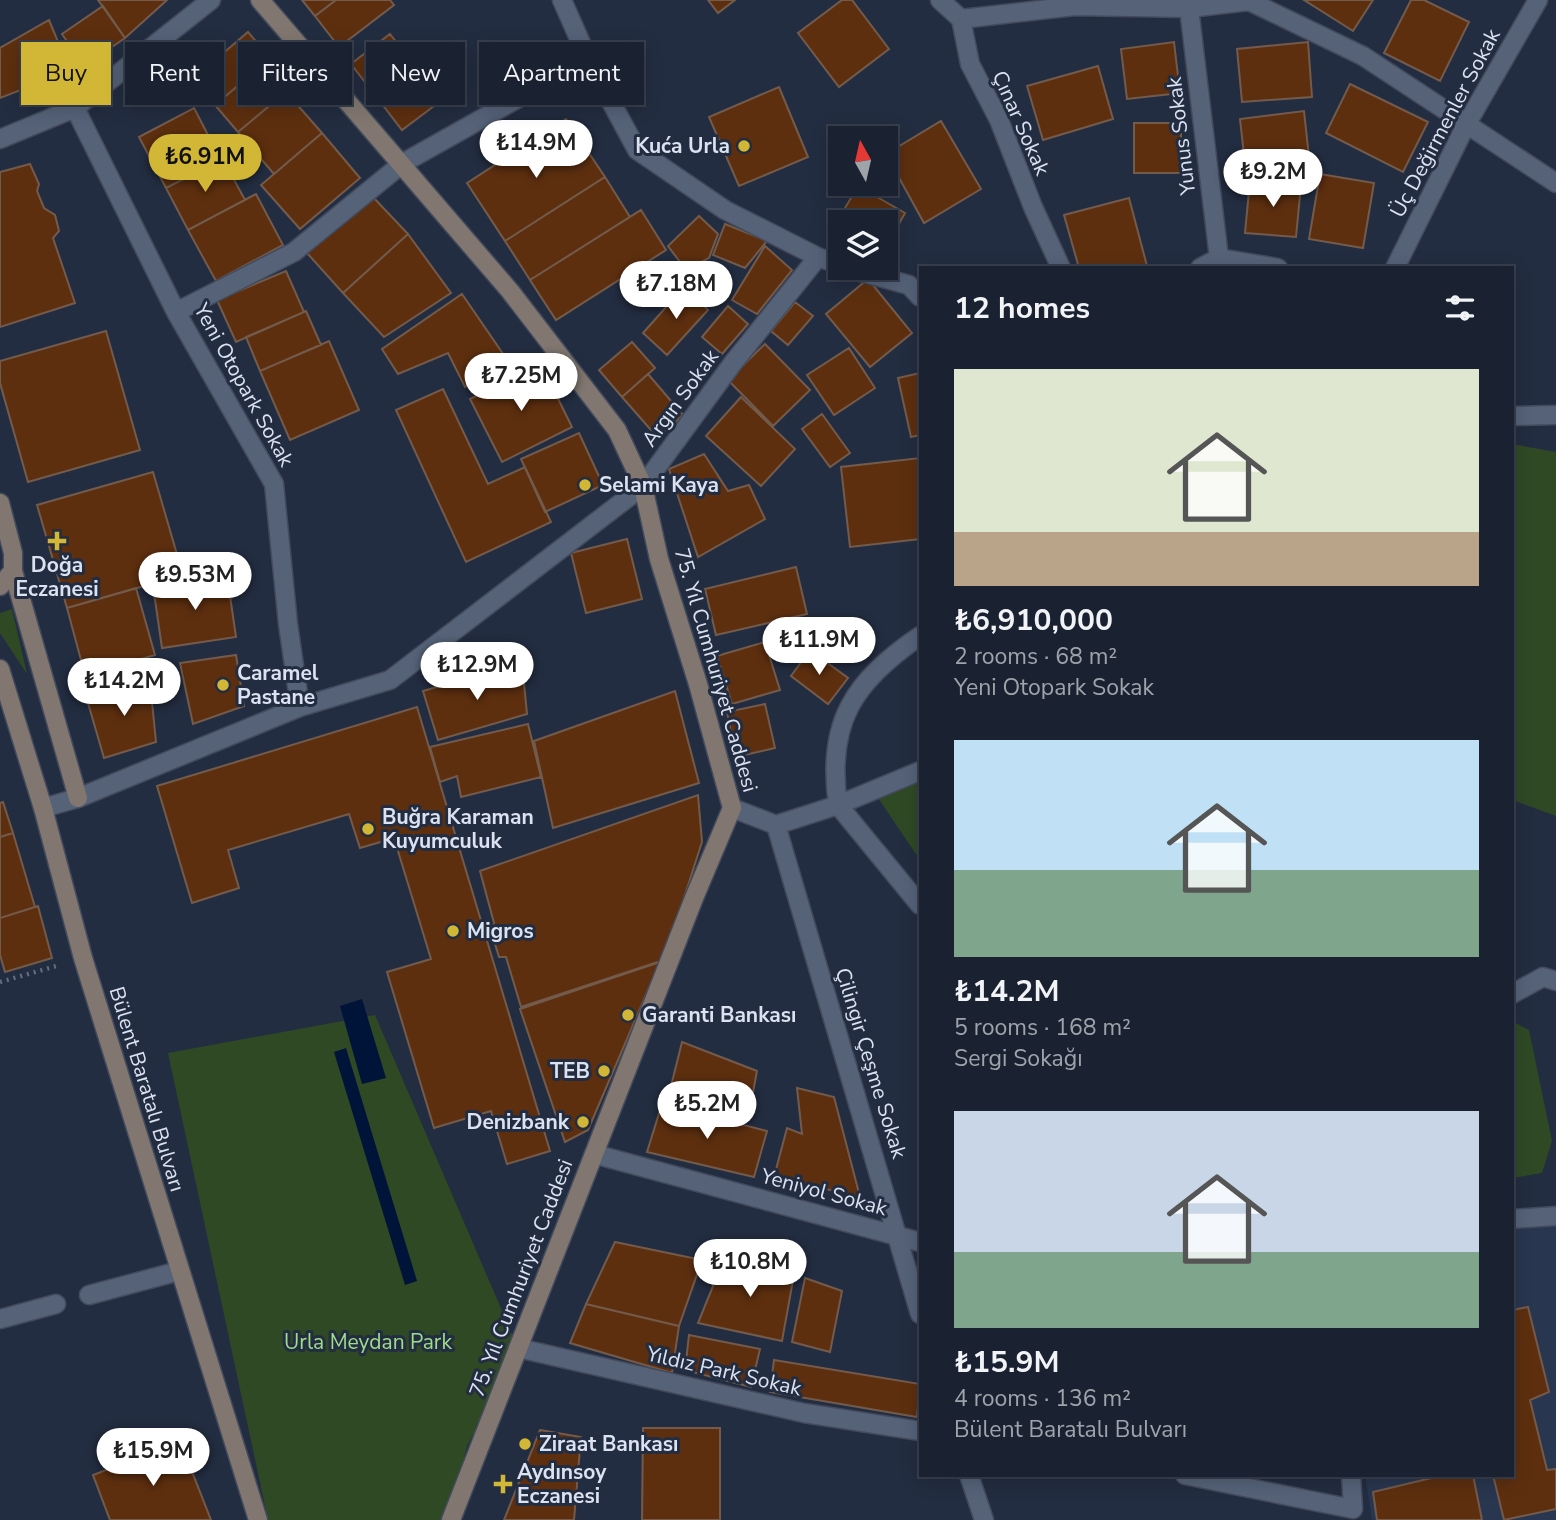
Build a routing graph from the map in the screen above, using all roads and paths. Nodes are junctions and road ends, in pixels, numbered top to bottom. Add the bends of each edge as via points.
1 (211, 0) edge
2 (260, 0) edge
3 (562, 0) edge
4 (940, 0) edge
5 (1538, 0) edge
6 (1250, 1) edge
7 (1189, 8) junction
8 (961, 19) junction
9 (581, 42) edge
10 (506, 105) edge
11 (613, 105) edge
12 (75, 108) junction
13 (1466, 125) junction
14 (0, 139) edge
15 (403, 163) junction
16 (1556, 183) edge
17 (818, 257) junction
18 (1219, 258) junction
19 (828, 261) edge
20 (1060, 266) edge
21 (1204, 266) edge
22 (1266, 266) edge
23 (1396, 266) edge
24 (891, 280) edge
25 (919, 296) edge
26 (176, 312) junction
27 (1556, 415) edge
28 (1514, 416) edge
29 (643, 486) junction
30 (0, 503) edge
31 (13, 571) junction
32 (0, 586) edge
33 (919, 637) edge
34 (0, 668) edge
35 (300, 707) junction
36 (919, 771) edge
37 (78, 799) junction
38 (838, 805) junction
39 (43, 808) junction
40 (733, 808) junction
41 (776, 825) junction
42 (919, 904) edge
43 (83, 958) junction
44 (1556, 981) edge
45 (0, 982) edge
46 (1514, 994) edge
47 (594, 1154) junction
48 (1556, 1216) edge
49 (1514, 1219) edge
50 (898, 1235) junction
51 (919, 1242) edge
52 (179, 1271) junction
53 (89, 1295) dead end
54 (56, 1304) dead end
55 (919, 1310) edge
56 (0, 1319) edge
57 (518, 1348) junction
58 (919, 1431) edge
59 (970, 1477) edge
60 (1195, 1477) edge
61 (1351, 1477) edge
62 (258, 1520) edge
63 (451, 1520) edge
64 (984, 1520) edge

1 - 12 street
2 - 15 street, 75. Yıl Cumhuriyet Caddesi
3 - 9 street
4 - 8 street
5 - 13 street, Üç Değirmenler Sokak
6 - 7 street
6 - 13 street via 1363,56
7 - 8 street via 1075,6
7 - 18 street, Yunus Sokak
8 - 20 street, Çınar Sokak via 970,64 999,120
10 - 15 street
11 - 17 street via 637,150 725,210
12 - 14 street
12 - 26 street, Yeni Otopark Sokak
13 - 16 street
13 - 23 street, Üç Değirmenler Sokak
15 - 26 street via 294,252
15 - 29 street, 75. Yıl Cumhuriyet Caddesi via 617,430
17 - 19 street
17 - 29 street, Argın Sokak
18 - 21 street
18 - 22 street
24 - 25 street via 909,285
26 - 35 street, Yeni Otopark Sokak via 274,484
27 - 28 street
29 - 35 street, Argın Sokak via 390,680
29 - 40 street, 75. Yıl Cumhuriyet Caddesi via 659,559
30 - 31 street
31 - 32 street
31 - 37 street
33 - 38 street via 883,662 844,712 833,771
34 - 39 street, Bülent Baratalı Bulvarı
35 - 37 street, Argın Sokak
36 - 38 street
37 - 39 street, Argın Sokak
38 - 41 street
38 - 42 street
39 - 43 street, Bülent Baratalı Bulvarı
40 - 41 street
40 - 47 street, 75. Yıl Cumhuriyet Caddesi
41 - 50 street, Çilingir Çeşme Sokak
43 - 45 path
43 - 52 street, Bülent Baratalı Bulvarı
44 - 46 street via 1543,977
47 - 50 street, Yeniyol Sokak
47 - 57 street, 75. Yıl Cumhuriyet Caddesi
48 - 49 street
50 - 51 street, Yeniyol Sokak
50 - 55 street, Çilingir Çeşme Sokak
52 - 53 street
52 - 62 street, Bülent Baratalı Bulvarı
54 - 56 street
57 - 58 street, Yıldız Park Sokak via 804,1413
57 - 63 street, 75. Yıl Cumhuriyet Caddesi
59 - 64 street
60 - 61 street via 1353,1509

